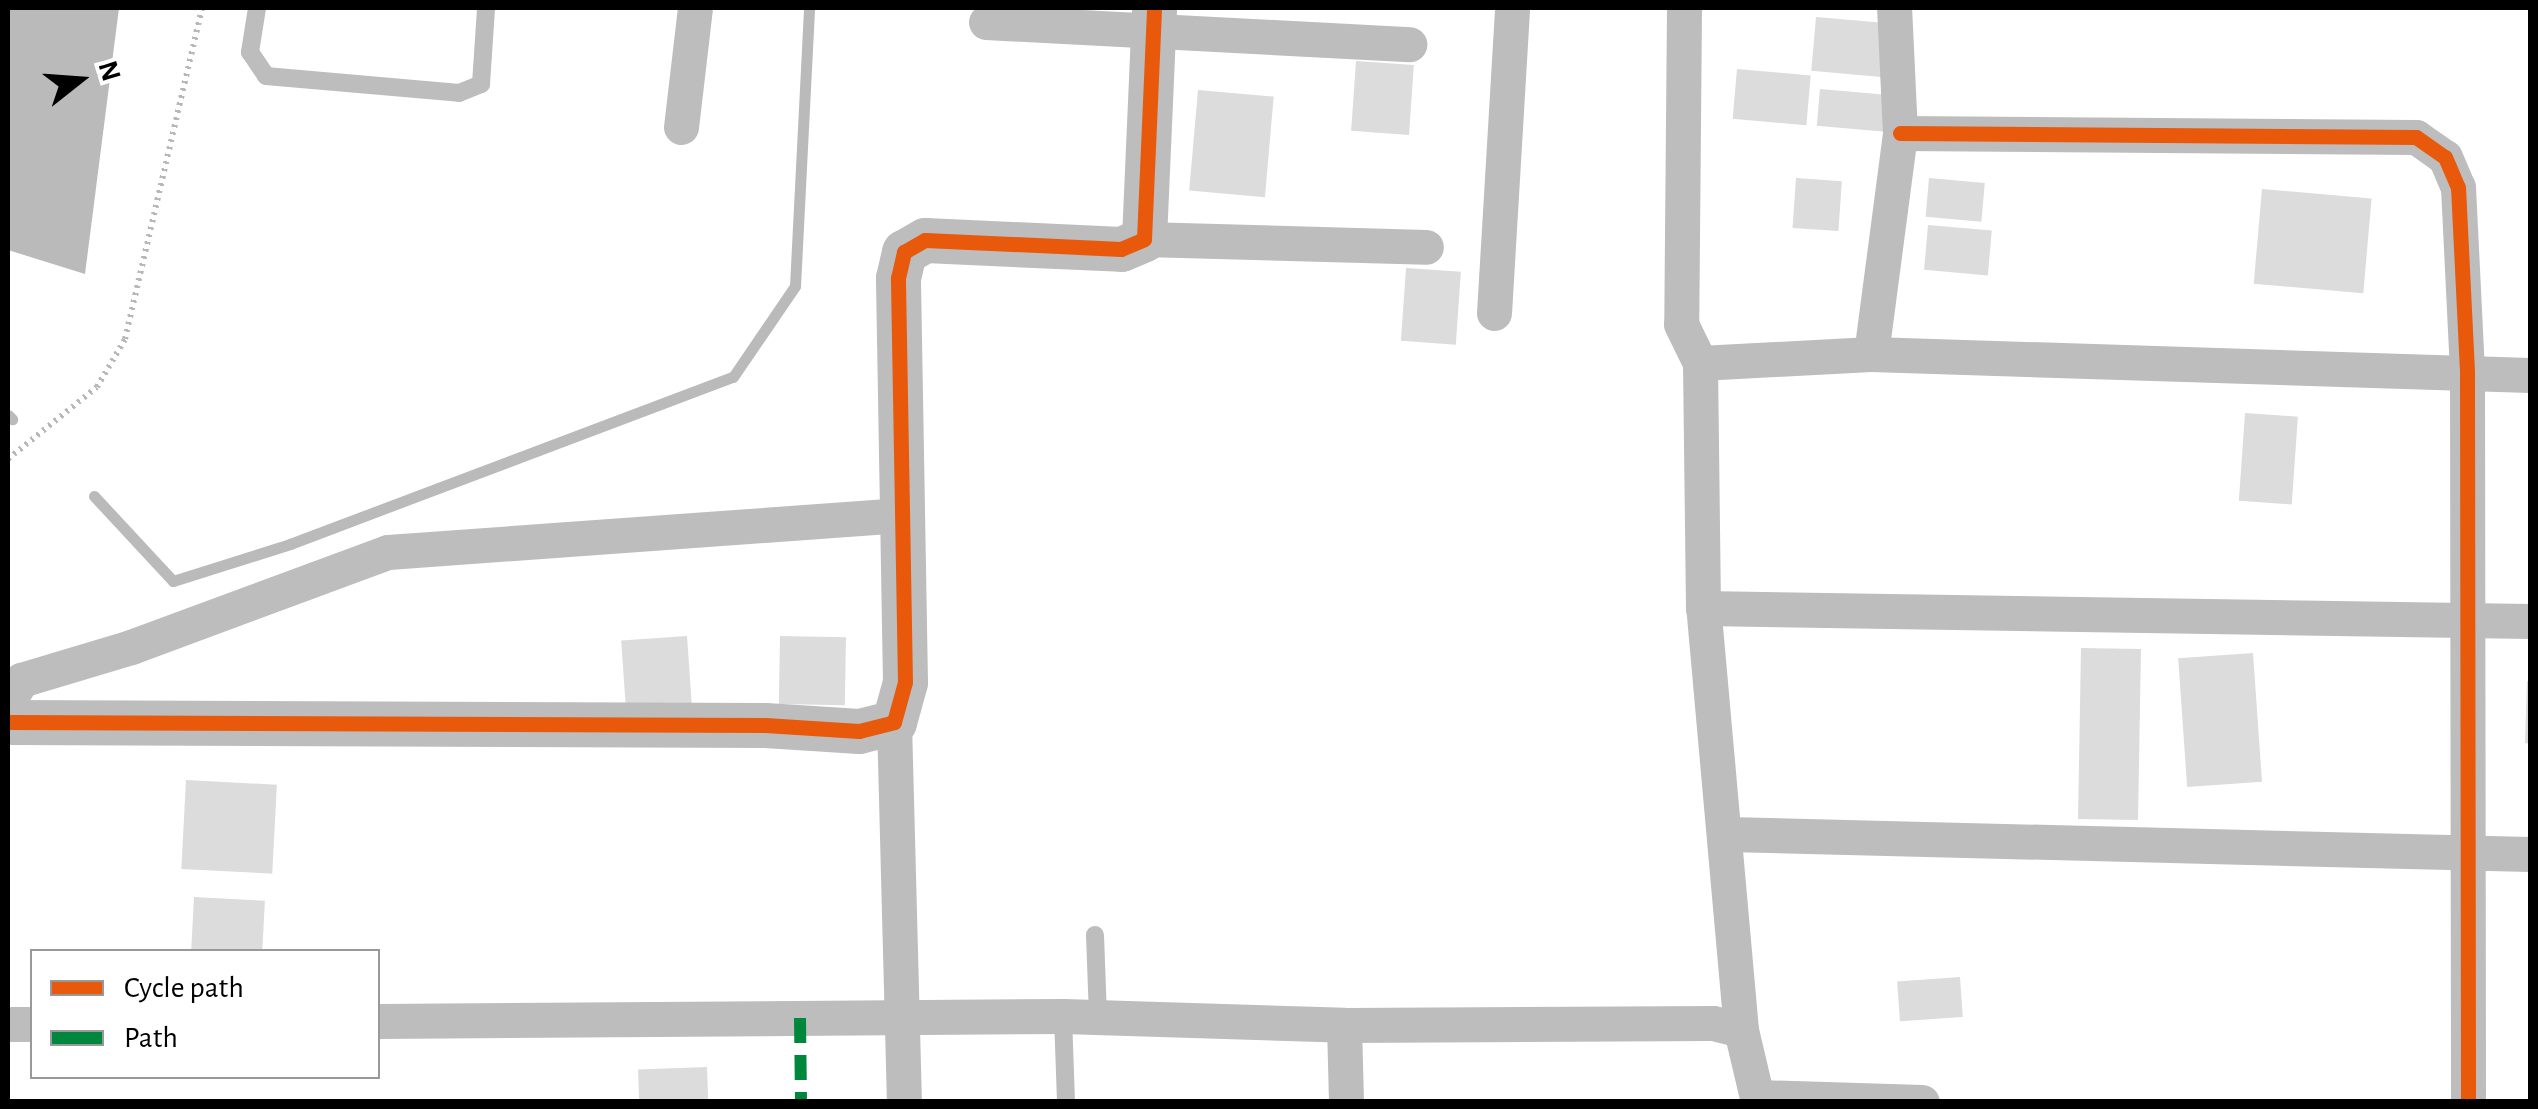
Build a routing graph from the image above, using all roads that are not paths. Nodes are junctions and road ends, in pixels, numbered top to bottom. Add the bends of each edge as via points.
1 (257, 8) edge
2 (486, 8) edge
3 (695, 8) edge
4 (1512, 8) edge
5 (1684, 8) edge
6 (1894, 8) edge
7 (1154, 17) edge
8 (986, 22) dead end
9 (1409, 44) dead end
10 (682, 127) dead end
11 (1900, 133) junction
12 (1144, 240) junction
13 (1426, 247) dead end
14 (1494, 313) dead end
15 (1872, 354) junction
16 (1700, 363) junction
17 (2466, 372) junction
18 (2530, 374) edge
19 (902, 515) junction
20 (1703, 608) junction
21 (2467, 620) junction
22 (2530, 621) edge
23 (8, 702) edge
24 (8, 722) edge
25 (894, 722) junction
26 (1727, 834) junction
27 (2468, 852) junction
28 (2530, 854) edge
29 (1095, 935) dead end
30 (1063, 1016) junction
31 (1098, 1016) junction
32 (903, 1017) junction
33 (380, 1022) edge
34 (1344, 1025) junction
35 (1741, 1030) junction
36 (1758, 1100) edge
37 (904, 1102) edge
38 (1066, 1102) edge
39 (1346, 1102) edge
40 (1922, 1102) edge
41 (2468, 1102) edge

1 - 2 lane via 250,52 266,76 459,93 481,84
3 - 10 street
4 - 14 street
5 - 16 street via 1682,324
6 - 11 street
7 - 8 street
7 - 9 street
7 - 12 street
11 - 15 street
11 - 17 street via 2416,137 2445,157 2458,187
12 - 13 street
12 - 19 street via 1121,248 926,240 904,252 898,278
15 - 16 street
15 - 17 street
16 - 20 street
17 - 18 street
17 - 21 street
19 - 23 street via 388,552 131,647 21,680
19 - 25 street via 905,682
20 - 21 street
20 - 26 street
21 - 22 street
21 - 27 street
24 - 25 street via 745,724 859,731
25 - 32 street
26 - 27 street
26 - 35 street
27 - 28 street
27 - 41 street
29 - 31 lane
30 - 31 street
30 - 32 street
30 - 38 lane
31 - 34 street
32 - 33 street
32 - 37 street
34 - 35 street via 1713,1023
34 - 39 street
35 - 36 street
36 - 40 street

